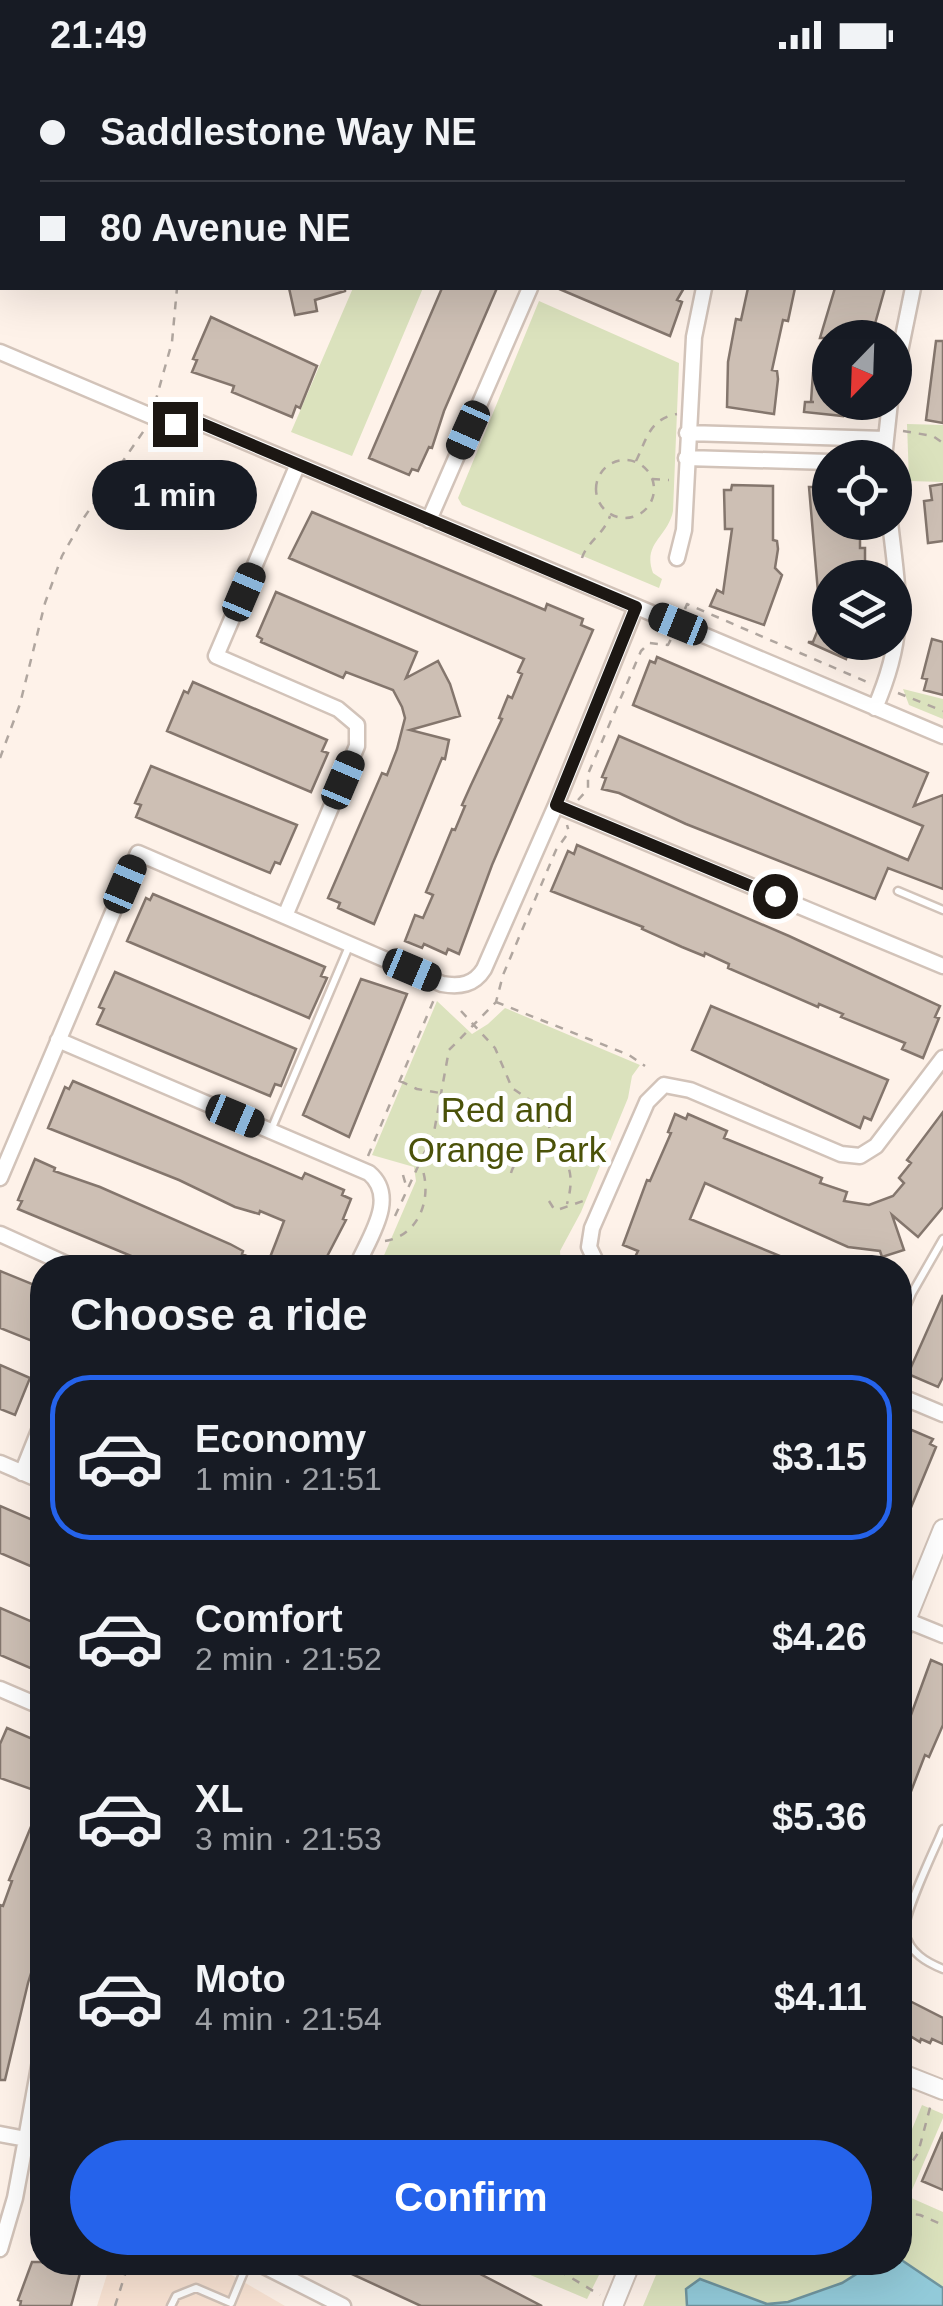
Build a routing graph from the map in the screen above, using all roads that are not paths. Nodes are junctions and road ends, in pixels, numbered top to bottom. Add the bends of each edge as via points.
1 (529, 290) edge
2 (704, 290) edge
3 (912, 290) edge
4 (906, 320) edge
5 (7, 355) edge
6 (887, 420) edge
7 (687, 432) junction
8 (884, 439) joint
9 (686, 458) junction
10 (812, 462) edge
11 (298, 464) junction
12 (430, 520) junction
13 (892, 540) edge
14 (677, 558) dead end
15 (636, 607) junction
16 (875, 708) junction
17 (943, 736) edge
18 (556, 805) junction
19 (898, 891) dead end
20 (943, 910) edge
21 (285, 916) junction
22 (350, 944) junction
23 (943, 966) edge
24 (58, 1040) junction
25 (943, 1058) edge
26 (270, 1131) junction
27 (0, 1178) edge
28 (0, 1234) edge
29 (943, 1239) edge
30 (47, 1255) edge
31 (361, 1255) edge
32 (593, 1255) edge
33 (912, 1293) edge
34 (912, 1401) edge
35 (943, 1414) edge
36 (30, 1453) edge
37 (0, 1464) edge
38 (22, 1473) junction
39 (30, 1477) edge
40 (943, 1529) edge
41 (912, 1605) edge
42 (912, 1629) edge
43 (943, 1636) edge
44 (0, 1689) edge
45 (30, 1702) edge
46 (943, 1830) edge
47 (912, 1905) edge
48 (912, 1945) edge
49 (943, 1969) edge
50 (912, 2081) edge
51 (937, 2097) edge
52 (30, 2117) edge
53 (0, 2134) edge
54 (26, 2139) junction
55 (30, 2140) edge
56 (0, 2249) edge
57 (242, 2275) edge
58 (282, 2275) edge
59 (625, 2275) edge
60 (230, 2304) edge
61 (613, 2304) edge
62 (171, 2306) edge
63 (343, 2306) edge

1 - 12 street
2 - 7 street
3 - 4 street
5 - 11 street via 151,416 198,422
6 - 8 street
7 - 8 street
7 - 9 street
9 - 10 street
9 - 14 street
11 - 12 street
11 - 21 street via 216,656 338,709 358,725 357,746
12 - 15 street
13 - 16 street via 900,622
15 - 16 street
15 - 18 street
16 - 17 street
18 - 22 street via 473,982 442,984
18 - 23 street
19 - 20 lane
21 - 22 street
21 - 24 street via 138,852
22 - 26 lane
24 - 26 street
24 - 27 street
25 - 32 street via 876,1146 860,1156 664,1085 647,1102 592,1228
26 - 31 street via 369,1173 381,1186 380,1210
28 - 30 street
29 - 33 lane
34 - 35 street
36 - 38 street
37 - 38 street
38 - 39 street
40 - 41 street
42 - 43 street
44 - 45 street
46 - 47 lane
48 - 49 lane via 920,1959
50 - 51 street
52 - 54 street
53 - 54 street
54 - 55 street
54 - 56 street
57 - 60 lane
58 - 63 street
59 - 61 street
60 - 62 lane via 196,2288 176,2296

